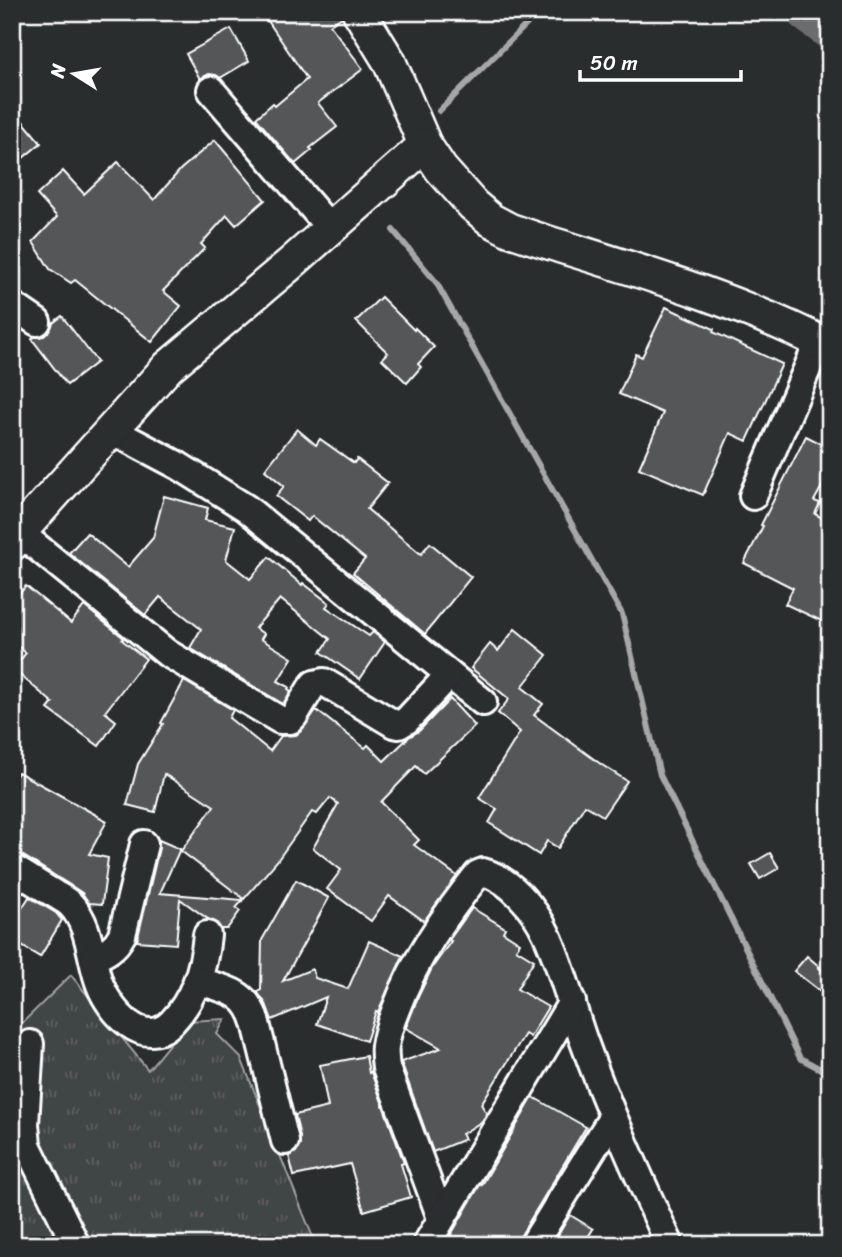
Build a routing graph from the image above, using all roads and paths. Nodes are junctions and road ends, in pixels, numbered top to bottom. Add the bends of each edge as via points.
1 (359, 12) edge
2 (211, 90) dead end
3 (425, 145) junction
4 (330, 228) junction
5 (12, 305) edge
6 (37, 322) dead end
7 (824, 344) edge
8 (111, 430) junction
9 (753, 496) dead end
10 (18, 528) edge
11 (449, 675) junction
12 (483, 702) dead end
13 (144, 844) dead end
14 (12, 867) edge
15 (207, 935) dead end
16 (93, 958) junction
17 (198, 981) junction
18 (572, 1002) junction
19 (30, 1044) dead end
20 (612, 1118) junction
21 (285, 1141) dead end
22 (441, 1218) junction
23 (76, 1245) edge
24 (426, 1245) edge
25 (533, 1245) edge
26 (670, 1245) edge

1 - 3 street via 390,61
2 - 4 street
3 - 4 street
3 - 7 street via 473,205 510,230 734,304
4 - 8 street via 168,367
5 - 6 street
7 - 9 street
8 - 10 street
8 - 11 street via 246,508
10 - 11 street via 167,653 280,720 294,716 314,684 324,682 399,724
11 - 12 street
13 - 16 street via 122,935 106,953
14 - 16 street via 71,906
15 - 17 street
16 - 17 street via 109,1003 129,1025 146,1032 169,1025
17 - 21 street via 236,993 249,1005
18 - 20 street
18 - 22 street
18 - 22 street via 534,913 503,882 481,872 451,908 417,963 384,1048 386,1068
19 - 23 street via 27,1145
20 - 25 street
20 - 26 street
22 - 24 street

